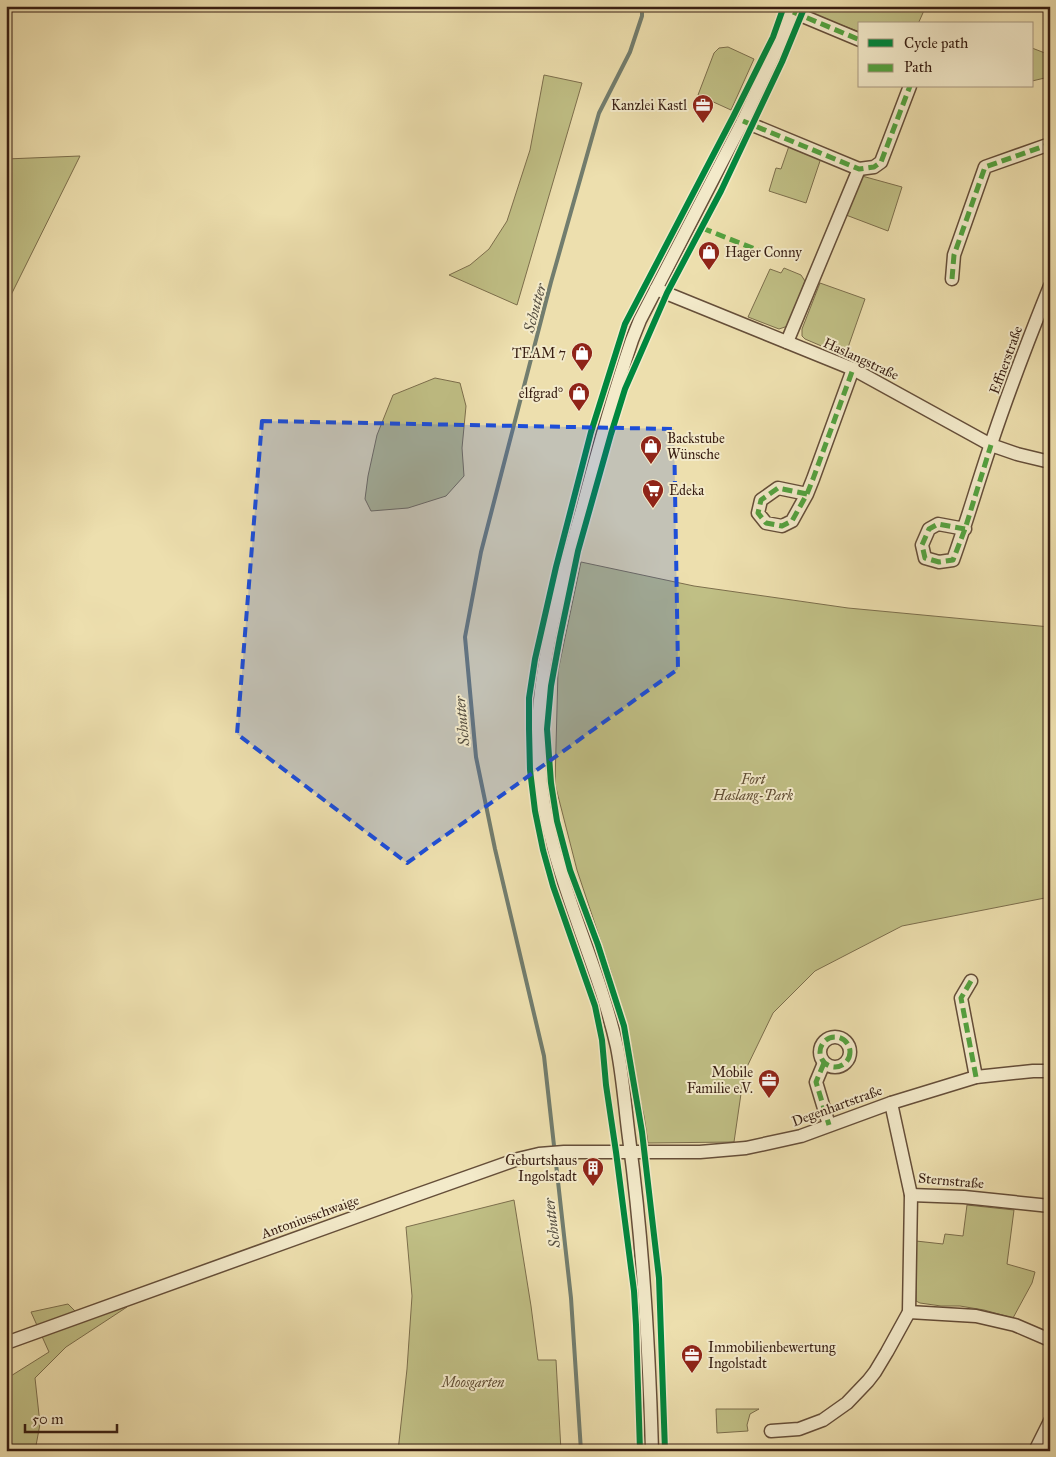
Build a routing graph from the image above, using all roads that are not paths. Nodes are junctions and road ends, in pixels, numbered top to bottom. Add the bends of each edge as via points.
1 (794, 9) edge
2 (858, 39) edge
3 (909, 88) edge
4 (743, 120) junction
5 (1050, 144) edge
6 (859, 169) junction
7 (952, 279) dead end
8 (1050, 286) edge
9 (656, 289) junction
10 (787, 342) junction
11 (853, 369) junction
12 (991, 445) junction
13 (1050, 462) edge
14 (807, 494) dead end
15 (965, 529) dead end
16 (971, 980) dead end
17 (824, 1063) dead end
18 (1050, 1071) edge
19 (976, 1077) junction
20 (891, 1103) junction
21 (829, 1126) junction
22 (631, 1152) junction
23 (911, 1195) junction
24 (1050, 1206) edge
25 (909, 1312) junction
26 (1050, 1340) edge
27 (6, 1343) edge
28 (1050, 1421) edge
29 (771, 1431) dead end
30 (652, 1451) edge
31 (1035, 1451) edge

1 - 2 street
1 - 4 street
3 - 6 street via 881,162 874,168
4 - 6 street
4 - 9 street
5 - 7 street via 985,168 954,255
6 - 10 street
8 - 12 street, Effnerstraße
9 - 10 street, Haslangstraße
9 - 22 street via 629,349 591,476 547,651 539,711 544,811 557,863 606,1006 617,1050
10 - 11 street, Haslangstraße
11 - 12 street, Haslangstraße
11 - 14 street
12 - 13 street, Haslangstraße
12 - 15 street, Effnerstraße
16 - 19 street via 961,998
17 - 21 street via 816,1082
18 - 19 street, Degenhartstraße
19 - 20 street, Degenhartstraße
20 - 21 street, Degenhartstraße
20 - 23 street, Sternstraße
21 - 22 street, Degenhartstraße via 746,1148
22 - 27 street, Antoniusschwaige via 547,1153 518,1159
22 - 30 street via 644,1276
23 - 24 street, Sternstraße
23 - 25 street
25 - 26 street via 976,1316 1015,1324
25 - 29 street via 868,1381 847,1403 823,1420 799,1429
28 - 31 street

